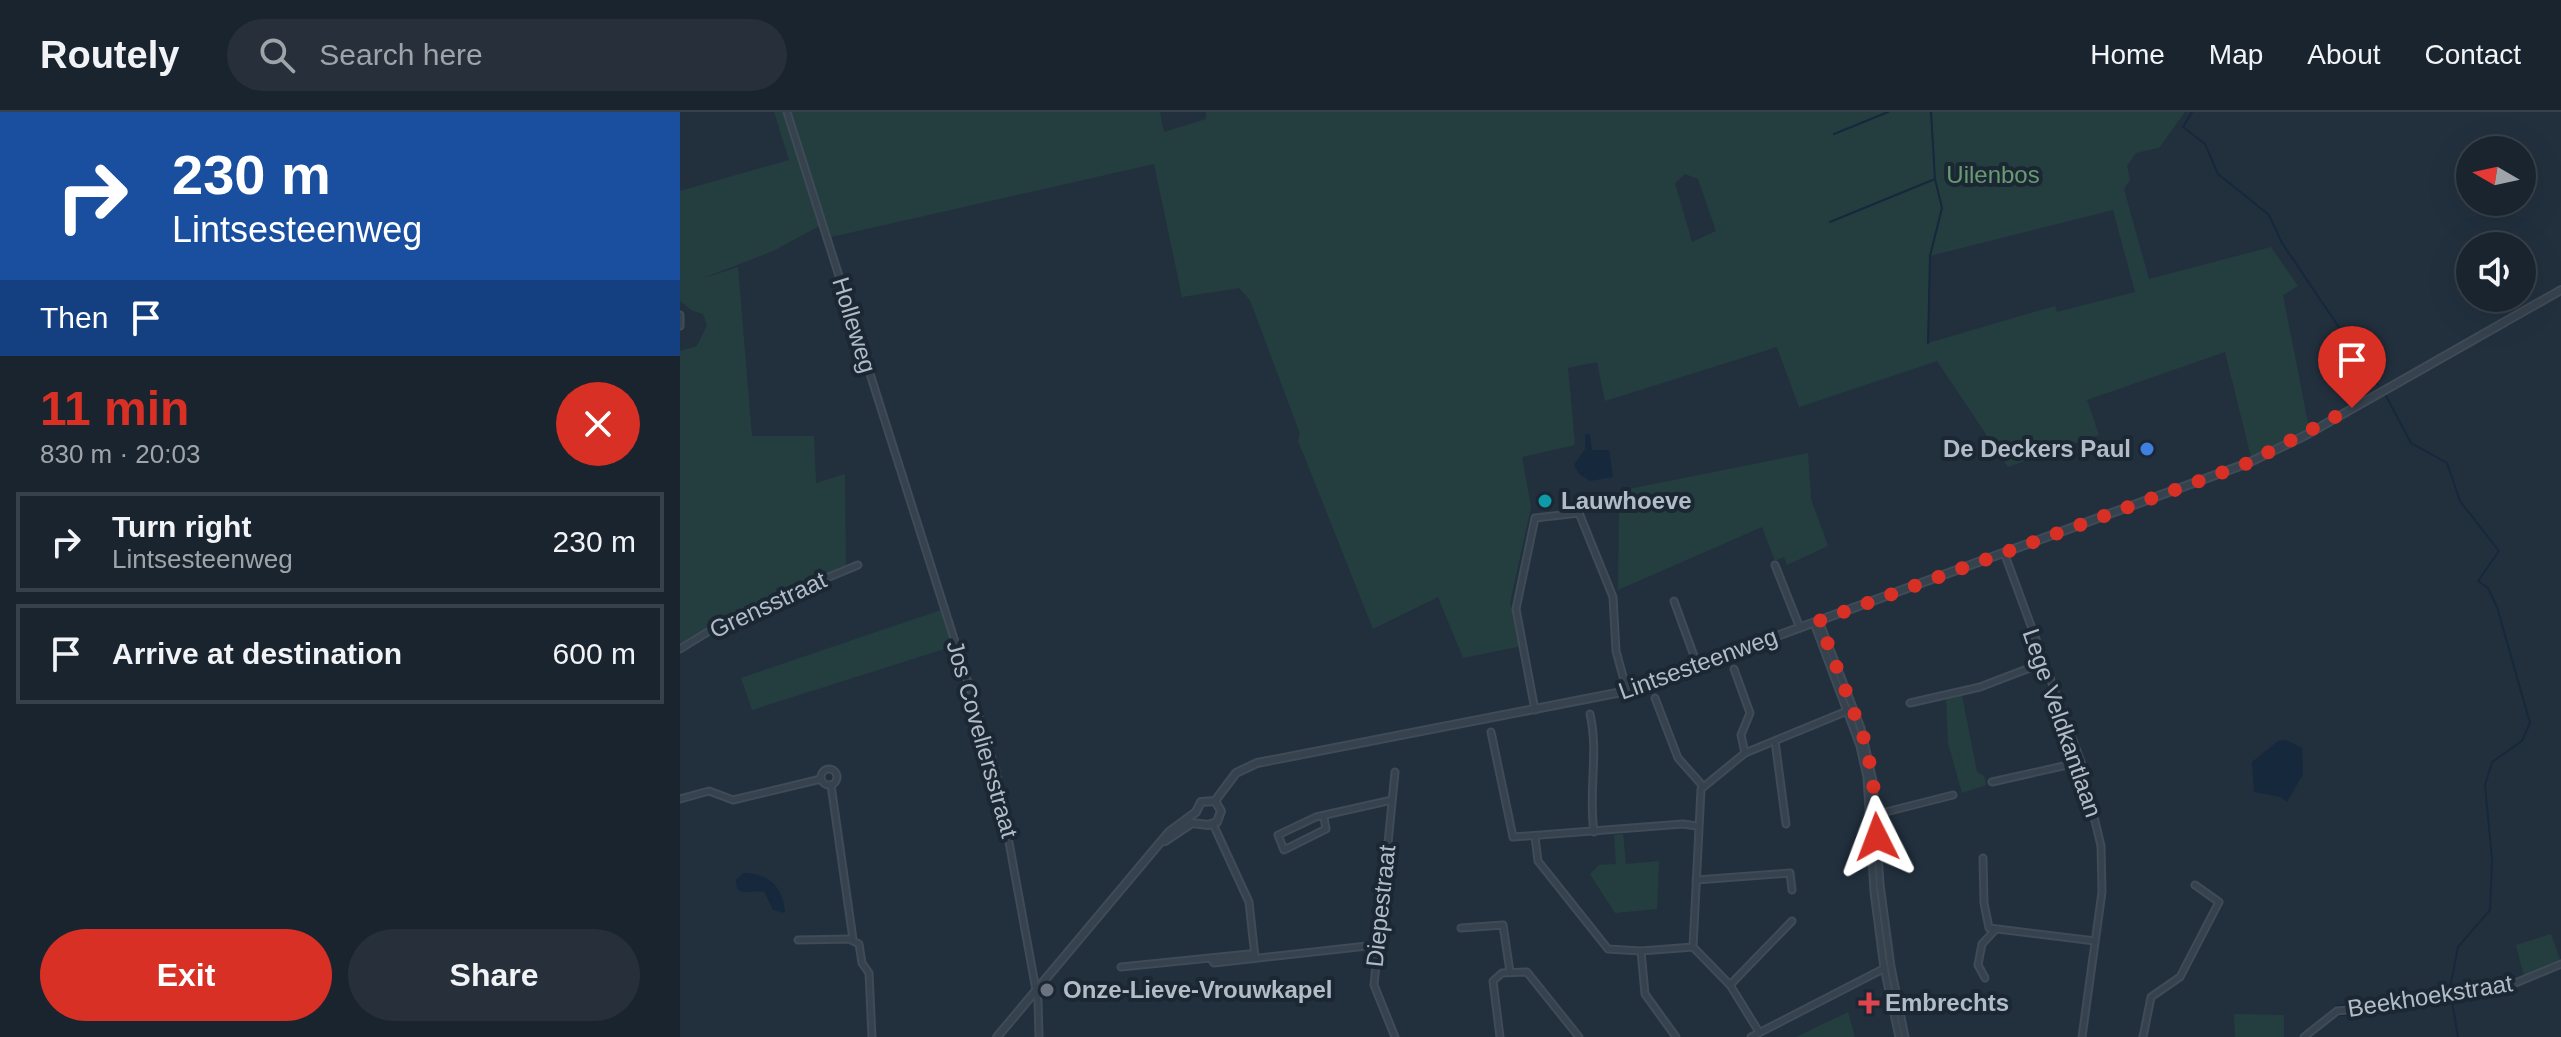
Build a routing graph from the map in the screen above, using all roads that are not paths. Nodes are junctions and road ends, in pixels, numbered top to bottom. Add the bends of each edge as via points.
1 (787, 112) edge
2 (2561, 290) edge
3 (680, 315) edge
4 (680, 326) edge
5 (920, 539) joint
6 (2005, 555) junction
7 (858, 565) dead end
8 (1775, 565) dead end
9 (1674, 601) dead end
10 (1817, 622) junction
11 (1800, 628) junction
12 (680, 649) edge
13 (2043, 663) junction
14 (1697, 664) junction
15 (1734, 669) dead end
16 (1627, 691) junction
17 (1655, 698) dead end
18 (1910, 703) dead end
19 (1535, 711) junction
20 (1849, 711) junction
21 (1590, 714) dead end
22 (1491, 732) dead end
23 (1775, 741) junction
24 (1745, 753) junction
25 (2081, 762) junction
26 (1395, 772) dead end
27 (821, 779) junction
28 (1992, 782) dead end
29 (831, 785) junction
30 (1702, 785) junction
31 (1953, 795) dead end
32 (680, 799) edge
33 (1392, 800) junction
34 (1215, 801) junction
35 (1196, 812) junction
36 (1872, 815) junction
37 (1324, 818) junction
38 (1200, 821) junction
39 (1213, 824) junction
40 (1786, 824) dead end
41 (1697, 826) junction
42 (1594, 832) junction
43 (1535, 837) junction
44 (1161, 844) junction
45 (1983, 858) dead end
46 (1696, 880) junction
47 (2195, 885) dead end
48 (1792, 890) dead end
49 (1792, 921) dead end
50 (1461, 928) dead end
51 (1995, 930) junction
52 (798, 940) dead end
53 (853, 940) junction
54 (2095, 941) junction
55 (1376, 945) junction
56 (1693, 947) junction
57 (1641, 951) junction
58 (1255, 957) junction
59 (2561, 964) edge
60 (1121, 967) dead end
61 (1887, 968) junction
62 (1510, 972) junction
63 (1985, 978) dead end
64 (1730, 985) junction
65 (1036, 990) junction
66 (1759, 1032) junction
67 (872, 1037) edge
68 (997, 1037) edge
69 (1039, 1037) edge
70 (1395, 1037) edge
71 (1500, 1037) edge
72 (1579, 1037) edge
73 (1676, 1037) edge
74 (1751, 1037) edge
75 (1899, 1037) edge
76 (1905, 1037) edge
77 (2082, 1037) edge
78 (2143, 1037) edge
79 (2304, 1037) edge

1 - 5 street, Holleweg
2 - 6 street, Lintsesteenweg via 2266,455
3 - 4 street
5 - 65 street, Jos Coveliersstraat via 996,771
6 - 10 street, Lintsesteenweg
6 - 13 street, Lege Veldkantlaan
7 - 12 street, Grensstraat via 732,617
8 - 11 street
9 - 14 street
10 - 11 street, Lintsesteenweg
10 - 20 street
11 - 14 street, Lintsesteenweg
13 - 18 street via 1980,687
13 - 25 street, Lege Veldkantlaan
14 - 16 street, Lintsesteenweg
15 - 24 street via 1750,713 1741,735
16 - 19 street, Lintsesteenweg
16 - 19 street via 1616,651 1613,597 1579,513 1535,518 1516,609
17 - 30 street via 1678,758
19 - 34 street, Lintsesteenweg via 1257,763 1236,773
20 - 23 street
20 - 36 street
21 - 42 street
22 - 43 street via 1510,833
23 - 24 street
23 - 40 street
24 - 30 street
25 - 28 street
25 - 54 street, Lege Veldkantlaan via 2101,846
26 - 33 street, Diepestraat
27 - 29 street
27 - 29 street via 824,770 833,770 836,779
27 - 32 street via 733,800 709,791
29 - 53 street
30 - 41 street
31 - 36 street
33 - 37 street
33 - 55 street, Diepestraat
34 - 35 street, Lintsesteenweg via 1204,800
34 - 39 street via 1221,814
35 - 38 street
35 - 44 street, Lintsesteenweg
36 - 61 street
37 - 37 street via 1278,835 1284,850 1326,829
38 - 39 street
38 - 44 street, Lintsesteenweg
39 - 58 street via 1249,902
41 - 42 street
41 - 46 street
42 - 43 street
43 - 57 street via 1538,861 1605,946
44 - 65 street, Lintsesteenweg
45 - 51 street via 1985,922
46 - 48 street via 1790,873
46 - 56 street
47 - 78 street via 2219,902 2183,972 2151,997
49 - 64 street
50 - 62 street via 1503,925
51 - 54 street
51 - 63 street via 1982,944 1978,965
52 - 53 street
53 - 67 street via 869,973
54 - 77 street, Lege Veldkantlaan
55 - 58 street
55 - 70 street, Diepestraat via 1374,985
56 - 57 street
56 - 64 street
57 - 73 street via 1645,994
58 - 60 street
59 - 79 street, Beekhoekstraat via 2513,984 2337,1011
61 - 66 street
61 - 75 street
61 - 76 street
62 - 71 street via 1493,981
62 - 72 street via 1533,976
64 - 66 street
65 - 68 street, Lintsesteenweg
65 - 69 street, Jos Coveliersstraat
66 - 74 street

